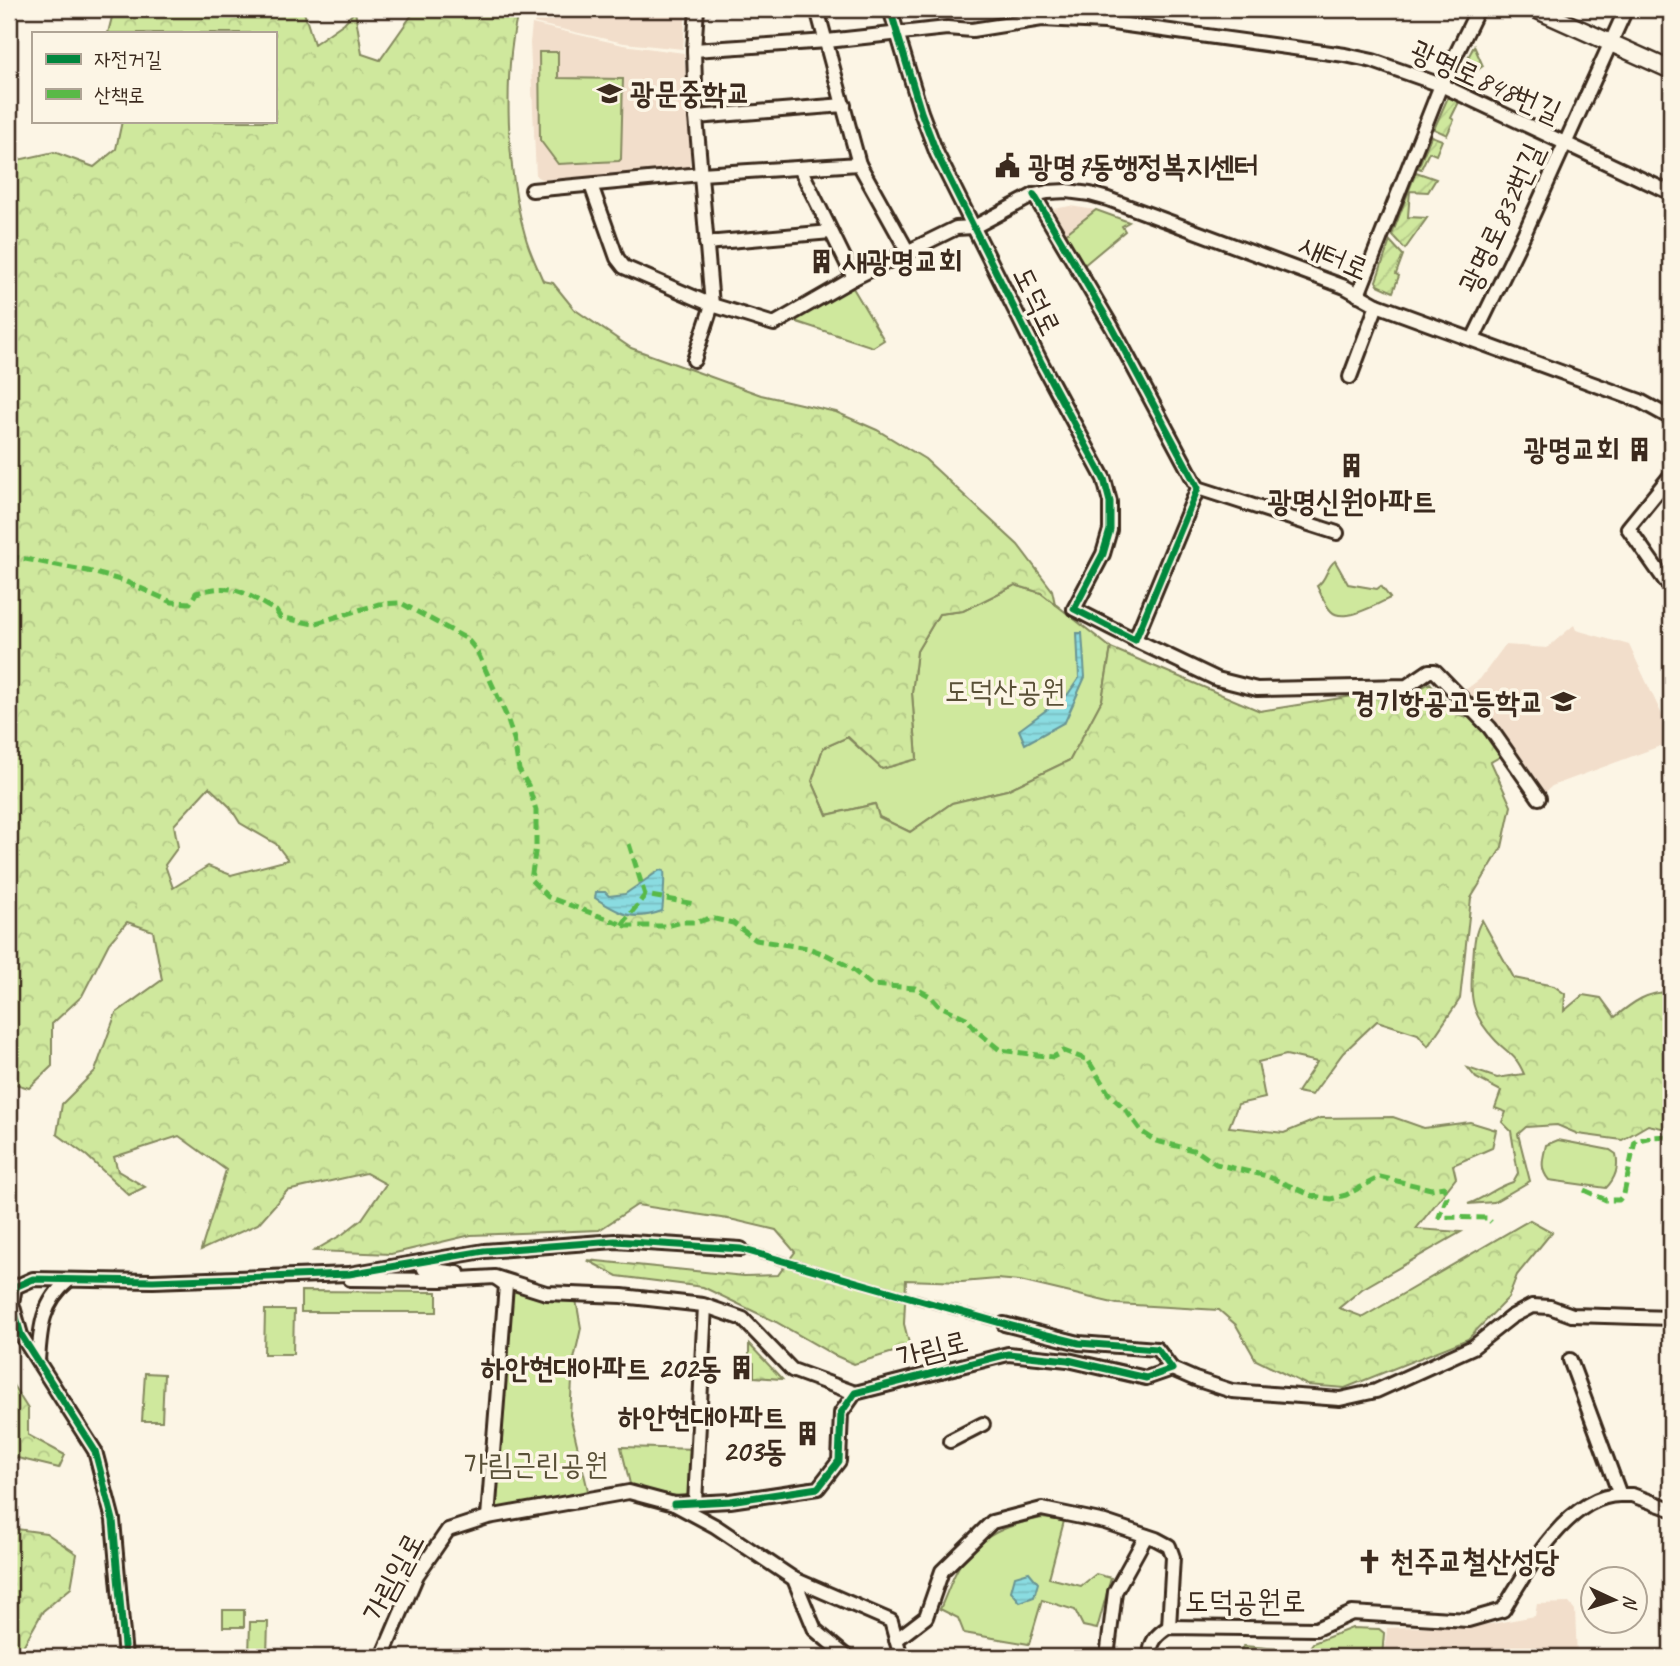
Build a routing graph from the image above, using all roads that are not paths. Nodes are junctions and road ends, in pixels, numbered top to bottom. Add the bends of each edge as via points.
1 (697, 9) edge
2 (817, 9) edge
3 (890, 9) edge
4 (1478, 9) edge
5 (1535, 9) edge
6 (1626, 9) edge
7 (897, 34) junction
8 (827, 41) junction
9 (1611, 43) junction
10 (694, 50) junction
11 (1671, 70) edge
12 (1441, 85) junction
13 (844, 105) junction
14 (696, 117) junction
15 (1564, 144) junction
16 (859, 164) junction
17 (800, 168) junction
18 (701, 174) junction
19 (590, 185) junction
20 (531, 190) dead end
21 (1671, 193) edge
22 (1034, 195) junction
23 (974, 227) junction
24 (831, 232) junction
25 (706, 243) junction
26 (908, 252) junction
27 (854, 278) junction
28 (1357, 295) junction
29 (1377, 304) junction
30 (712, 305) junction
31 (1473, 339) junction
32 (694, 360) dead end
33 (1350, 377) dead end
34 (1671, 418) edge
35 (1671, 475) edge
36 (1198, 488) junction
37 (1337, 533) dead end
38 (1671, 589) edge
39 (1135, 640) junction
40 (1539, 797) dead end
41 (741, 1249) tunnel mouth
42 (421, 1262) junction
43 (308, 1275) junction
44 (495, 1277) junction
45 (69, 1280) junction
46 (27, 1282) junction
47 (49, 1303) junction
48 (705, 1306) junction
49 (1671, 1318) edge
50 (1004, 1324) tunnel mouth
51 (1570, 1360) dead end
52 (38, 1361) junction
53 (1172, 1369) junction
54 (855, 1393) junction
55 (983, 1424) dead end
56 (950, 1441) dead end
57 (1620, 1495) junction
58 (695, 1503) junction
59 (674, 1504) junction
60 (1671, 1509) edge
61 (488, 1517) junction
62 (1146, 1536) junction
63 (793, 1578) junction
64 (1169, 1628) junction
65 (896, 1640) junction
66 (125, 1657) edge
67 (382, 1657) edge
68 (847, 1657) edge
69 (901, 1657) edge
70 (1107, 1657) edge
71 (1150, 1657) edge

1 - 10 street
2 - 8 street
3 - 7 street, 도덕로
4 - 12 street
5 - 9 main road
6 - 9 street, 광명로832번길
7 - 8 street, 광명로848번길
7 - 12 street, 광명로848번길 via 972,30 1042,19 1105,22 1345,55
7 - 23 street, 도덕로 via 937,154
8 - 10 street, 광명로848번길
8 - 13 street
9 - 11 main road
9 - 15 street, 광명로832번길
10 - 14 street
12 - 15 street, 광명로848번길
12 - 28 street
13 - 14 street
13 - 16 street
14 - 18 street
15 - 21 street, 광명로848번길
15 - 31 street, 광명로832번길
16 - 17 street
16 - 26 street
17 - 18 street
17 - 24 street
18 - 19 street
18 - 25 street
19 - 20 street
19 - 30 street, 새터로 via 624,267
22 - 23 street, 새터로
22 - 28 street, 새터로 via 1067,191 1108,199
22 - 36 street via 1112,327
23 - 26 street, 새터로 via 956,228
23 - 39 street, 도덕로 via 1106,486 1110,530 1103,554 1074,609
24 - 25 street
24 - 27 street
25 - 30 street
26 - 27 street, 새터로
27 - 30 street, 새터로 via 774,324
28 - 29 street, 새터로
29 - 31 street, 새터로
29 - 33 street
30 - 32 street
31 - 34 street, 새터로 via 1640,401
35 - 38 street via 1628,528
36 - 37 street
36 - 39 street
39 - 40 street via 1217,679 1256,689 1407,686 1436,671 1490,728
41 - 42 street via 615,1241 484,1251
42 - 43 street via 349,1274
42 - 44 street via 424,1269
43 - 44 street via 357,1280
43 - 45 street
44 - 48 street via 546,1293
44 - 61 street via 506,1285
45 - 46 street
45 - 47 street
46 - 47 street via 46,1288
46 - 52 street via 15,1287 12,1303 21,1335
47 - 52 street via 40,1329
48 - 54 street via 743,1319 792,1370
48 - 58 street
49 - 53 street via 1572,1315 1532,1306 1473,1347 1376,1391 1340,1399 1232,1391
50 - 53 street, 가림로 via 1079,1343 1157,1349
51 - 57 street
52 - 66 street via 96,1451 113,1520
53 - 54 street, 가림로 via 1146,1378 1068,1360 1008,1354
54 - 58 street via 841,1413 839,1461 818,1488
55 - 56 street
57 - 60 street
57 - 64 street, 도덕공원로 via 1609,1495 1581,1510 1558,1529 1503,1610 1468,1620 1352,1613 1316,1629
58 - 59 street
59 - 61 street, 가림일로 via 629,1492
59 - 63 street, 가림일로
61 - 67 street, 가림일로 via 448,1530 417,1575
62 - 64 street via 1169,1546 1173,1557
62 - 65 street via 1042,1509 992,1522 942,1571 926,1617
62 - 70 street via 1115,1592
63 - 65 street, 가림일로 via 891,1621
63 - 68 street via 815,1630
64 - 71 street, 도덕공원로 via 1156,1636
65 - 69 street

